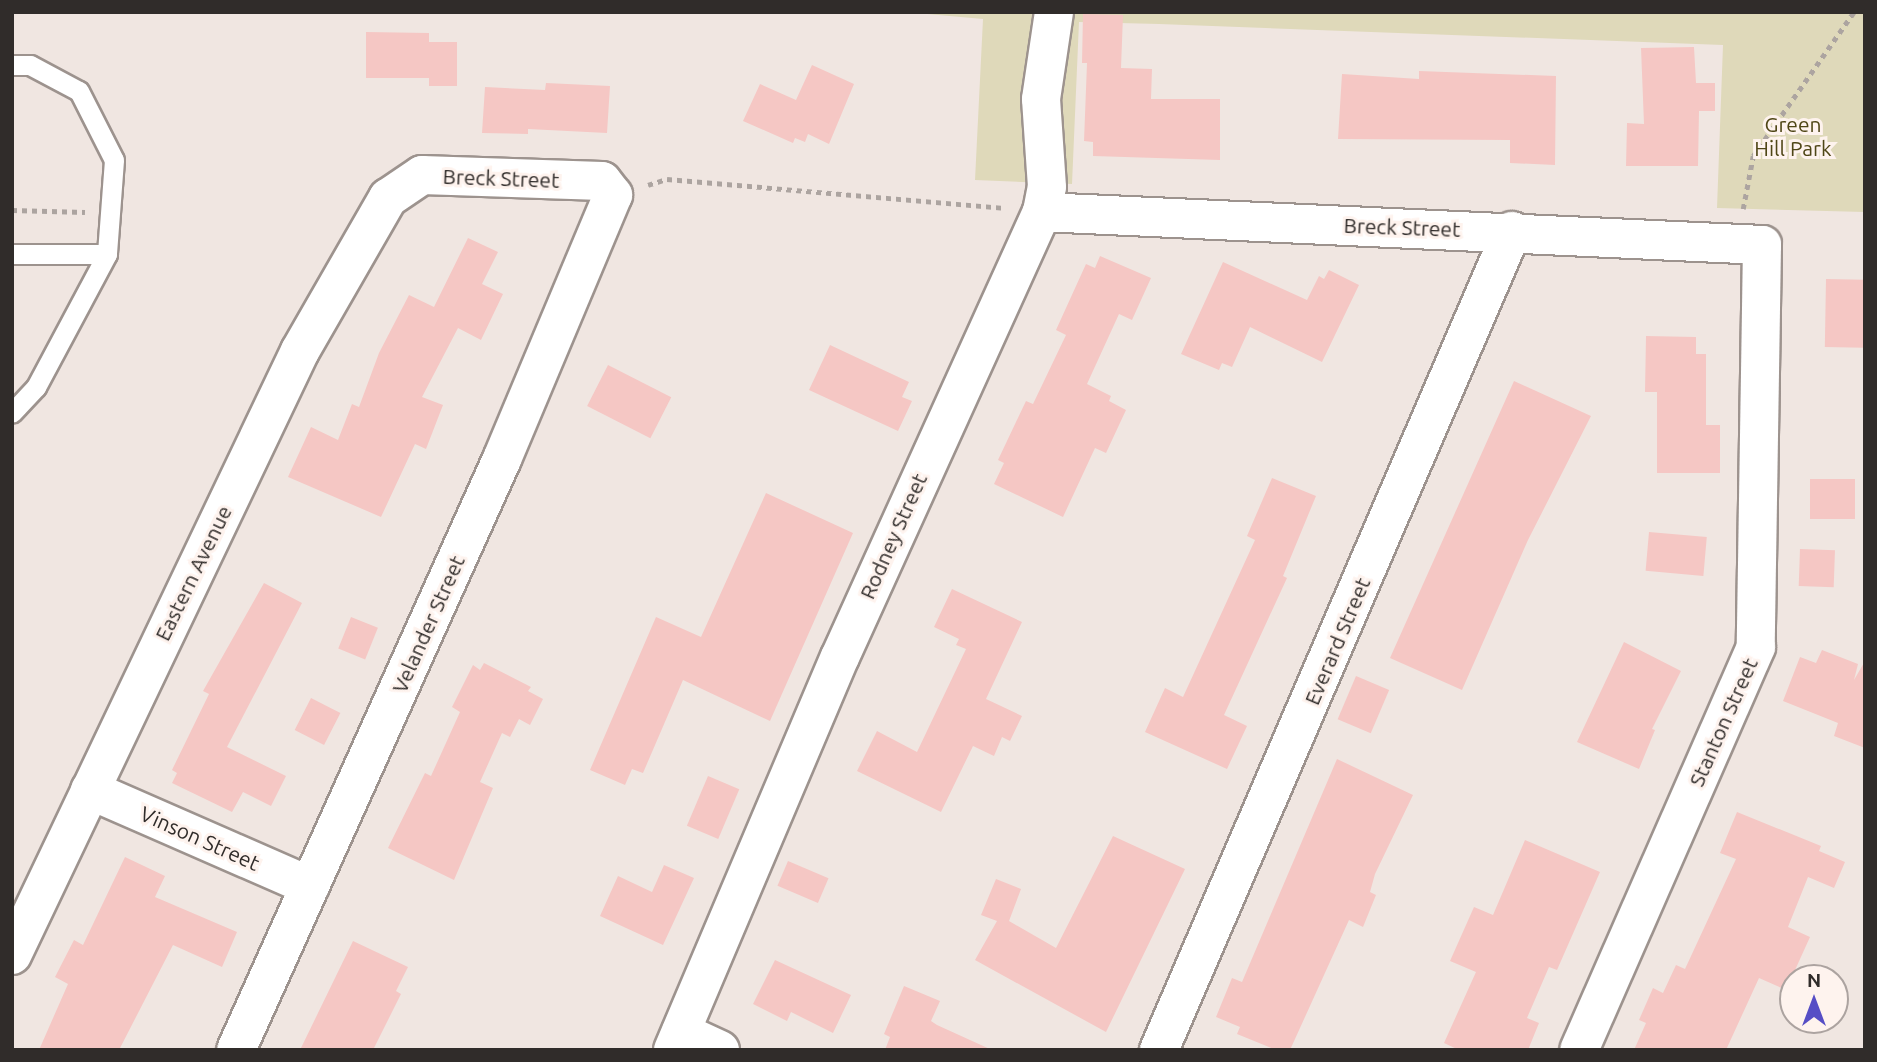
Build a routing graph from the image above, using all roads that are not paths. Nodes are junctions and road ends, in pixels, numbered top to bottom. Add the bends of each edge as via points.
1 (1055, 12) edge
2 (12, 65) edge
3 (613, 195) joint
4 (388, 198) joint
5 (1042, 212) junction
6 (1512, 231) junction
7 (1750, 244) joint
8 (12, 254) edge
9 (107, 254) junction
10 (12, 413) edge
11 (90, 790) junction
12 (310, 887) junction
13 (12, 954) edge
14 (677, 1041) edge
15 (236, 1050) edge
16 (720, 1050) edge
17 (1159, 1050) edge
18 (1579, 1050) edge

1 - 5 street, Rodney Street via 1041,99 1047,187
2 - 9 lane via 30,65 79,91 114,160
3 - 4 street, Breck Street via 602,181 422,175
3 - 12 street, Velander Street via 502,459
4 - 11 street, Eastern Avenue via 300,351
5 - 6 street, Breck Street
5 - 14 street, Rodney Street via 845,645
6 - 7 street, Breck Street
6 - 17 street, Everard Street
7 - 18 street, Stanton Street via 1756,647
8 - 9 lane
9 - 10 lane via 36,387
11 - 12 street, Vinson Street
11 - 13 street, Eastern Avenue
12 - 15 street, Velander Street
14 - 16 street

